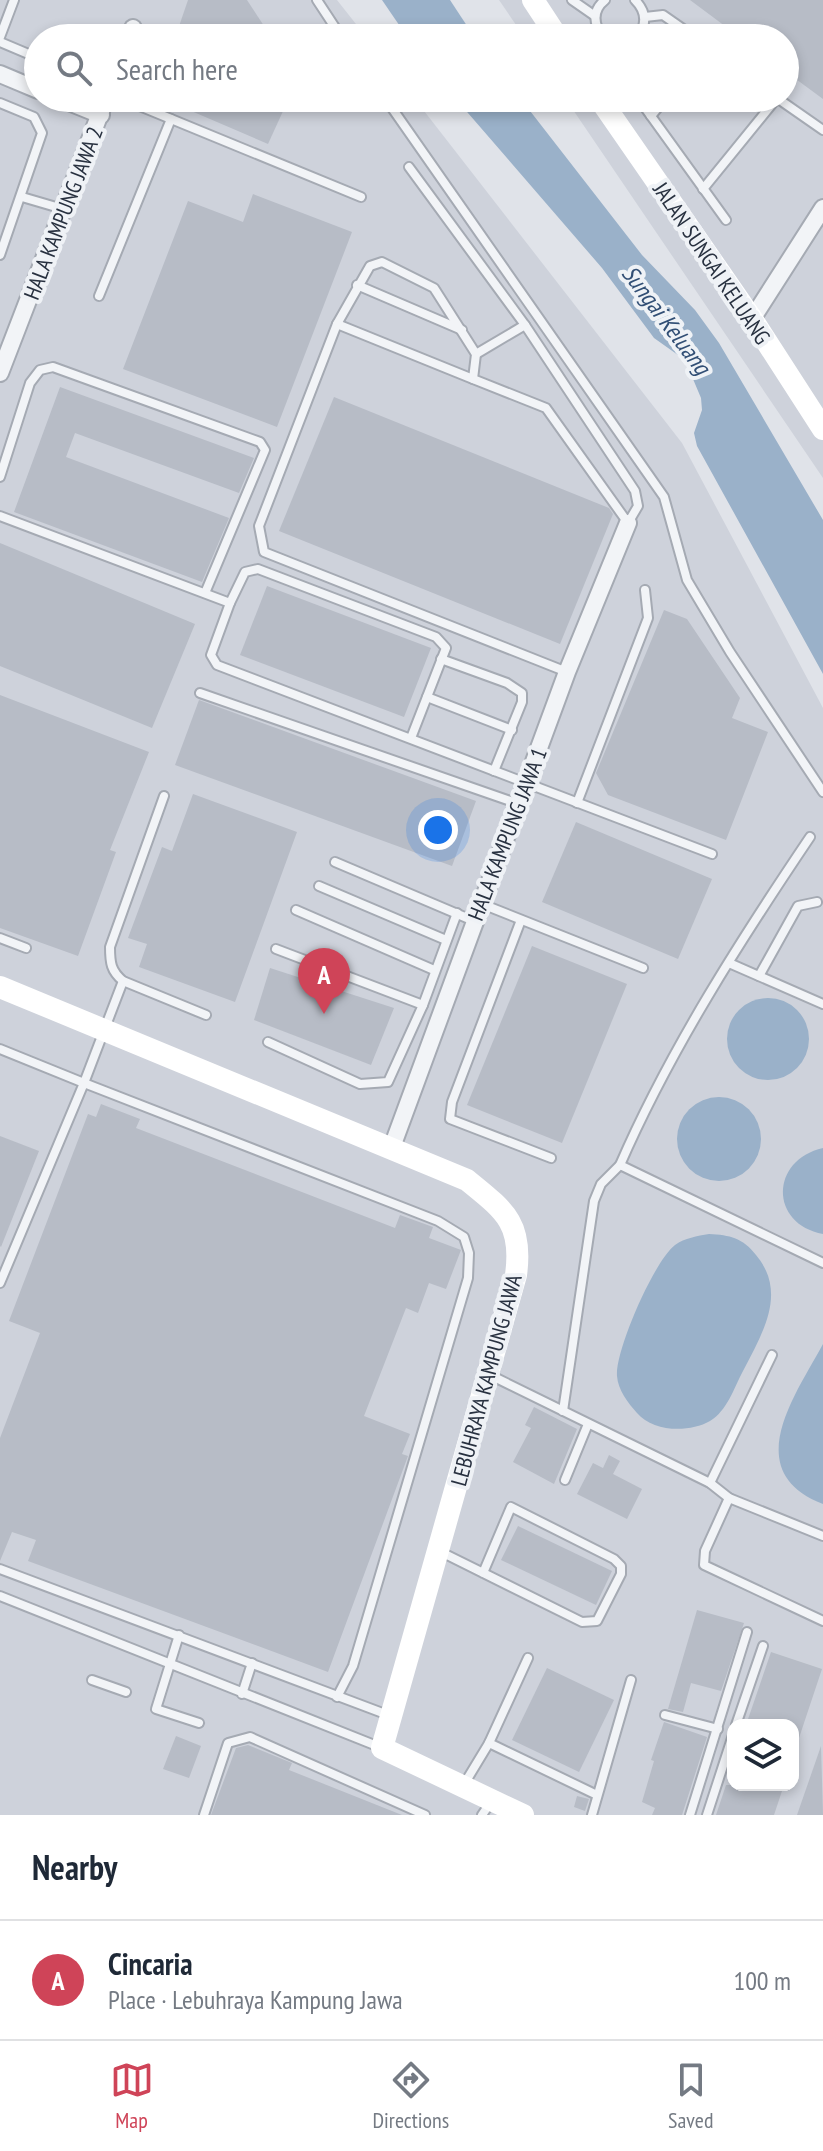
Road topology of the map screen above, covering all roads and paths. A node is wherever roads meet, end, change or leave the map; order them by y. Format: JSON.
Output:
{"nodes":[{"id":1,"x":14,"y":0,"type":"edge"},
{"id":2,"x":317,"y":0,"type":"edge"},
{"id":3,"x":533,"y":0,"type":"edge"},
{"id":4,"x":572,"y":0,"type":"edge"},
{"id":5,"x":605,"y":0,"type":"edge"},
{"id":6,"x":635,"y":0,"type":"edge"},
{"id":7,"x":595,"y":16,"type":"junction"},
{"id":8,"x":645,"y":17,"type":"junction"},
{"id":9,"x":333,"y":24,"type":"edge"},
{"id":10,"x":549,"y":24,"type":"edge"},
{"id":11,"x":596,"y":24,"type":"edge"},
{"id":12,"x":644,"y":24,"type":"edge"},
{"id":13,"x":677,"y":24,"type":"edge"},
{"id":14,"x":0,"y":40,"type":"edge"},
{"id":15,"x":24,"y":51,"type":"edge"},
{"id":16,"x":0,"y":74,"type":"edge"},
{"id":17,"x":24,"y":84,"type":"edge"},
{"id":18,"x":0,"y":103,"type":"edge"},
{"id":19,"x":94,"y":112,"type":"edge"},
{"id":20,"x":102,"y":112,"type":"edge"},
{"id":21,"x":154,"y":112,"type":"edge"},
{"id":22,"x":395,"y":112,"type":"edge"},
{"id":23,"x":609,"y":112,"type":"edge"},
{"id":24,"x":648,"y":112,"type":"edge"},
{"id":25,"x":654,"y":112,"type":"edge"},
{"id":26,"x":766,"y":112,"type":"edge"},
{"id":27,"x":797,"y":112,"type":"edge"},
{"id":28,"x":101,"y":115,"type":"junction"},
{"id":29,"x":651,"y":116,"type":"junction"},
{"id":30,"x":171,"y":119,"type":"junction"},
{"id":31,"x":823,"y":130,"type":"edge"},
{"id":32,"x":409,"y":167,"type":"dead end"},
{"id":33,"x":703,"y":189,"type":"junction"},
{"id":34,"x":22,"y":197,"type":"junction"},
{"id":35,"x":361,"y":197,"type":"dead end"},
{"id":36,"x":823,"y":208,"type":"edge"},
{"id":37,"x":64,"y":210,"type":"junction"},
{"id":38,"x":726,"y":220,"type":"dead end"},
{"id":39,"x":0,"y":255,"type":"edge"},
{"id":40,"x":357,"y":285,"type":"junction"},
{"id":41,"x":99,"y":296,"type":"dead end"},
{"id":42,"x":752,"y":319,"type":"junction"},
{"id":43,"x":337,"y":324,"type":"junction"},
{"id":44,"x":525,"y":325,"type":"junction"},
{"id":45,"x":463,"y":330,"type":"junction"},
{"id":46,"x":476,"y":354,"type":"junction"},
{"id":47,"x":0,"y":373,"type":"edge"},
{"id":48,"x":473,"y":379,"type":"junction"},
{"id":49,"x":823,"y":429,"type":"edge"},
{"id":50,"x":0,"y":477,"type":"edge"},
{"id":51,"x":0,"y":516,"type":"edge"},
{"id":52,"x":628,"y":523,"type":"junction"},
{"id":53,"x":645,"y":590,"type":"dead end"},
{"id":54,"x":205,"y":593,"type":"junction"},
{"id":55,"x":230,"y":603,"type":"junction"},
{"id":56,"x":441,"y":659,"type":"junction"},
{"id":57,"x":567,"y":672,"type":"junction"},
{"id":58,"x":200,"y":693,"type":"dead end"},
{"id":59,"x":427,"y":697,"type":"junction"},
{"id":60,"x":512,"y":730,"type":"junction"},
{"id":61,"x":411,"y":738,"type":"junction"},
{"id":62,"x":494,"y":771,"type":"junction"},
{"id":63,"x":527,"y":784,"type":"junction"},
{"id":64,"x":823,"y":792,"type":"edge"},
{"id":65,"x":164,"y":796,"type":"dead end"},
{"id":66,"x":577,"y":803,"type":"junction"},
{"id":67,"x":519,"y":805,"type":"junction"},
{"id":68,"x":810,"y":837,"type":"dead end"},
{"id":69,"x":712,"y":854,"type":"dead end"},
{"id":70,"x":335,"y":862,"type":"dead end"},
{"id":71,"x":319,"y":886,"type":"dead end"},
{"id":72,"x":817,"y":902,"type":"dead end"},
{"id":73,"x":481,"y":904,"type":"junction"},
{"id":74,"x":296,"y":910,"type":"dead end"},
{"id":75,"x":457,"y":913,"type":"junction"},
{"id":76,"x":521,"y":920,"type":"junction"},
{"id":77,"x":474,"y":921,"type":"junction"},
{"id":78,"x":0,"y":938,"type":"edge"},
{"id":79,"x":446,"y":940,"type":"junction"},
{"id":80,"x":26,"y":948,"type":"dead end"},
{"id":81,"x":276,"y":949,"type":"dead end"},
{"id":82,"x":729,"y":963,"type":"junction"},
{"id":83,"x":643,"y":968,"type":"dead end"},
{"id":84,"x":434,"y":970,"type":"junction"},
{"id":85,"x":759,"y":976,"type":"junction"},
{"id":86,"x":123,"y":981,"type":"junction"},
{"id":87,"x":0,"y":987,"type":"edge"},
{"id":88,"x":823,"y":1004,"type":"edge"},
{"id":89,"x":423,"y":1005,"type":"junction"},
{"id":90,"x":206,"y":1015,"type":"dead end"},
{"id":91,"x":106,"y":1030,"type":"junction"},
{"id":92,"x":268,"y":1042,"type":"dead end"},
{"id":93,"x":0,"y":1049,"type":"edge"},
{"id":94,"x":84,"y":1083,"type":"junction"},
{"id":95,"x":392,"y":1147,"type":"junction"},
{"id":96,"x":551,"y":1158,"type":"dead end"},
{"id":97,"x":620,"y":1165,"type":"junction"},
{"id":98,"x":823,"y":1263,"type":"edge"},
{"id":99,"x":0,"y":1283,"type":"edge"},
{"id":100,"x":772,"y":1355,"type":"dead end"},
{"id":101,"x":488,"y":1375,"type":"junction"},
{"id":102,"x":563,"y":1411,"type":"junction"},
{"id":103,"x":588,"y":1424,"type":"junction"},
{"id":104,"x":565,"y":1480,"type":"dead end"},
{"id":105,"x":710,"y":1483,"type":"junction"},
{"id":106,"x":729,"y":1498,"type":"junction"},
{"id":107,"x":823,"y":1536,"type":"edge"},
{"id":108,"x":440,"y":1552,"type":"junction"},
{"id":109,"x":0,"y":1569,"type":"edge"},
{"id":110,"x":483,"y":1573,"type":"junction"},
{"id":111,"x":0,"y":1596,"type":"edge"},
{"id":112,"x":823,"y":1621,"type":"edge"},
{"id":113,"x":747,"y":1632,"type":"dead end"},
{"id":114,"x":179,"y":1635,"type":"junction"},
{"id":115,"x":763,"y":1646,"type":"dead end"},
{"id":116,"x":528,"y":1658,"type":"dead end"},
{"id":117,"x":252,"y":1663,"type":"junction"},
{"id":118,"x":169,"y":1666,"type":"junction"},
{"id":119,"x":92,"y":1680,"type":"dead end"},
{"id":120,"x":631,"y":1680,"type":"dead end"},
{"id":121,"x":126,"y":1692,"type":"dead end"},
{"id":122,"x":242,"y":1694,"type":"junction"},
{"id":123,"x":337,"y":1697,"type":"junction"},
{"id":124,"x":665,"y":1715,"type":"dead end"},
{"id":125,"x":392,"y":1716,"type":"junction"},
{"id":126,"x":738,"y":1719,"type":"edge"},
{"id":127,"x":199,"y":1723,"type":"dead end"},
{"id":128,"x":718,"y":1729,"type":"junction"},
{"id":129,"x":489,"y":1743,"type":"junction"},
{"id":130,"x":382,"y":1748,"type":"junction"},
{"id":131,"x":727,"y":1753,"type":"edge"},
{"id":132,"x":463,"y":1786,"type":"junction"},
{"id":133,"x":597,"y":1795,"type":"junction"},
{"id":134,"x":487,"y":1808,"type":"edge"},
{"id":135,"x":204,"y":1815,"type":"edge"},
{"id":136,"x":425,"y":1815,"type":"edge"},
{"id":137,"x":523,"y":1815,"type":"edge"},
{"id":138,"x":592,"y":1815,"type":"edge"},
{"id":139,"x":690,"y":1815,"type":"edge"},
{"id":140,"x":707,"y":1815,"type":"edge"}],
"edges":[{"from":1,"to":14,"type":"lane"},
{"from":2,"to":9,"type":"lane"},
{"from":3,"to":10,"type":"street"},
{"from":4,"to":7,"type":"lane"},
{"from":5,"to":7,"type":"lane"},
{"from":6,"to":8,"type":"lane"},
{"from":7,"to":11,"type":"lane"},
{"from":8,"to":12,"type":"lane"},
{"from":8,"to":13,"type":"lane"},
{"from":14,"to":15,"type":"lane"},
{"from":16,"to":17,"type":"street"},
{"from":18,"to":34,"type":"lane"},
{"from":19,"to":28,"type":"street"},
{"from":20,"to":28,"type":"street","name":"HALA KAMPUNG JAWA 2"},
{"from":21,"to":30,"type":"lane"},
{"from":22,"to":64,"type":"lane"},
{"from":23,"to":42,"type":"street","name":"JALAN SUNGAI KELUANG"},
{"from":24,"to":29,"type":"lane"},
{"from":25,"to":29,"type":"lane"},
{"from":26,"to":33,"type":"lane"},
{"from":27,"to":31,"type":"lane"},
{"from":28,"to":37,"type":"street","name":"HALA KAMPUNG JAWA 2"},
{"from":29,"to":33,"type":"lane"},
{"from":30,"to":35,"type":"lane"},
{"from":30,"to":41,"type":"lane"},
{"from":32,"to":44,"type":"lane"},
{"from":33,"to":38,"type":"lane"},
{"from":34,"to":37,"type":"lane"},
{"from":34,"to":39,"type":"lane"},
{"from":36,"to":42,"type":"street"},
{"from":37,"to":47,"type":"street","name":"HALA KAMPUNG JAWA 2"},
{"from":40,"to":43,"type":"lane"},
{"from":40,"to":45,"type":"lane"},
{"from":40,"to":45,"type":"lane"},
{"from":42,"to":49,"type":"street","name":"JALAN SUNGAI KELUANG"},
{"from":43,"to":48,"type":"lane"},
{"from":43,"to":57,"type":"lane"},
{"from":44,"to":46,"type":"lane"},
{"from":44,"to":52,"type":"lane"},
{"from":45,"to":46,"type":"lane"},
{"from":46,"to":48,"type":"lane"},
{"from":48,"to":52,"type":"lane"},
{"from":50,"to":54,"type":"lane"},
{"from":51,"to":54,"type":"lane"},
{"from":52,"to":57,"type":"street","name":"HALA KAMPUNG JAWA 1"},
{"from":53,"to":66,"type":"lane"},
{"from":54,"to":55,"type":"lane"},
{"from":55,"to":56,"type":"lane"},
{"from":55,"to":61,"type":"lane"},
{"from":56,"to":59,"type":"lane"},
{"from":56,"to":60,"type":"lane"},
{"from":57,"to":63,"type":"street","name":"HALA KAMPUNG JAWA 1"},
{"from":58,"to":67,"type":"lane"},
{"from":59,"to":60,"type":"lane"},
{"from":59,"to":61,"type":"lane"},
{"from":60,"to":62,"type":"lane"},
{"from":61,"to":62,"type":"lane"},
{"from":62,"to":63,"type":"lane"},
{"from":63,"to":66,"type":"lane"},
{"from":63,"to":67,"type":"street","name":"HALA KAMPUNG JAWA 1"},
{"from":65,"to":86,"type":"lane"},
{"from":66,"to":69,"type":"lane"},
{"from":67,"to":73,"type":"street","name":"HALA KAMPUNG JAWA 1"},
{"from":68,"to":82,"type":"lane"},
{"from":70,"to":75,"type":"lane"},
{"from":71,"to":79,"type":"lane"},
{"from":72,"to":85,"type":"lane"},
{"from":73,"to":76,"type":"lane"},
{"from":73,"to":77,"type":"street","name":"HALA KAMPUNG JAWA 1"},
{"from":74,"to":84,"type":"lane"},
{"from":75,"to":77,"type":"lane"},
{"from":75,"to":79,"type":"lane"},
{"from":76,"to":83,"type":"lane"},
{"from":76,"to":96,"type":"lane"},
{"from":77,"to":95,"type":"street","name":"HALA KAMPUNG JAWA 1"},
{"from":78,"to":80,"type":"lane"},
{"from":79,"to":84,"type":"lane"},
{"from":81,"to":89,"type":"lane"},
{"from":82,"to":85,"type":"lane"},
{"from":82,"to":97,"type":"lane"},
{"from":84,"to":89,"type":"lane"},
{"from":85,"to":88,"type":"lane"},
{"from":86,"to":90,"type":"lane"},
{"from":86,"to":91,"type":"lane"},
{"from":87,"to":91,"type":"street","name":"LEBUHRAYA KAMPUNG JAWA"},
{"from":89,"to":92,"type":"lane"},
{"from":91,"to":94,"type":"lane"},
{"from":91,"to":95,"type":"street","name":"LEBUHRAYA KAMPUNG JAWA"},
{"from":93,"to":94,"type":"lane"},
{"from":94,"to":99,"type":"lane"},
{"from":94,"to":123,"type":"lane"},
{"from":95,"to":101,"type":"street","name":"LEBUHRAYA KAMPUNG JAWA"},
{"from":97,"to":98,"type":"lane"},
{"from":97,"to":102,"type":"lane"},
{"from":100,"to":105,"type":"lane"},
{"from":101,"to":102,"type":"lane"},
{"from":101,"to":108,"type":"street","name":"LEBUHRAYA KAMPUNG JAWA"},
{"from":102,"to":103,"type":"lane"},
{"from":103,"to":104,"type":"lane"},
{"from":103,"to":105,"type":"lane"},
{"from":105,"to":106,"type":"lane"},
{"from":106,"to":107,"type":"lane"},
{"from":106,"to":112,"type":"lane"},
{"from":108,"to":110,"type":"lane"},
{"from":108,"to":125,"type":"street","name":"LEBUHRAYA KAMPUNG JAWA"},
{"from":109,"to":114,"type":"lane"},
{"from":110,"to":110,"type":"lane"},
{"from":111,"to":118,"type":"lane"},
{"from":113,"to":128,"type":"lane"},
{"from":114,"to":117,"type":"lane"},
{"from":114,"to":118,"type":"lane"},
{"from":115,"to":126,"type":"lane"},
{"from":116,"to":129,"type":"lane"},
{"from":117,"to":122,"type":"lane"},
{"from":117,"to":123,"type":"lane"},
{"from":118,"to":122,"type":"lane"},
{"from":118,"to":127,"type":"lane"},
{"from":119,"to":121,"type":"lane"},
{"from":120,"to":133,"type":"lane"},
{"from":122,"to":130,"type":"lane"},
{"from":123,"to":125,"type":"lane"},
{"from":124,"to":128,"type":"lane"},
{"from":125,"to":130,"type":"street","name":"LEBUHRAYA KAMPUNG JAWA"},
{"from":128,"to":139,"type":"lane"},
{"from":129,"to":132,"type":"lane"},
{"from":129,"to":133,"type":"lane"},
{"from":130,"to":132,"type":"street"},
{"from":131,"to":140,"type":"lane"},
{"from":132,"to":134,"type":"street"},
{"from":133,"to":138,"type":"lane"},
{"from":134,"to":137,"type":"street"},
{"from":135,"to":136,"type":"lane"}]}
